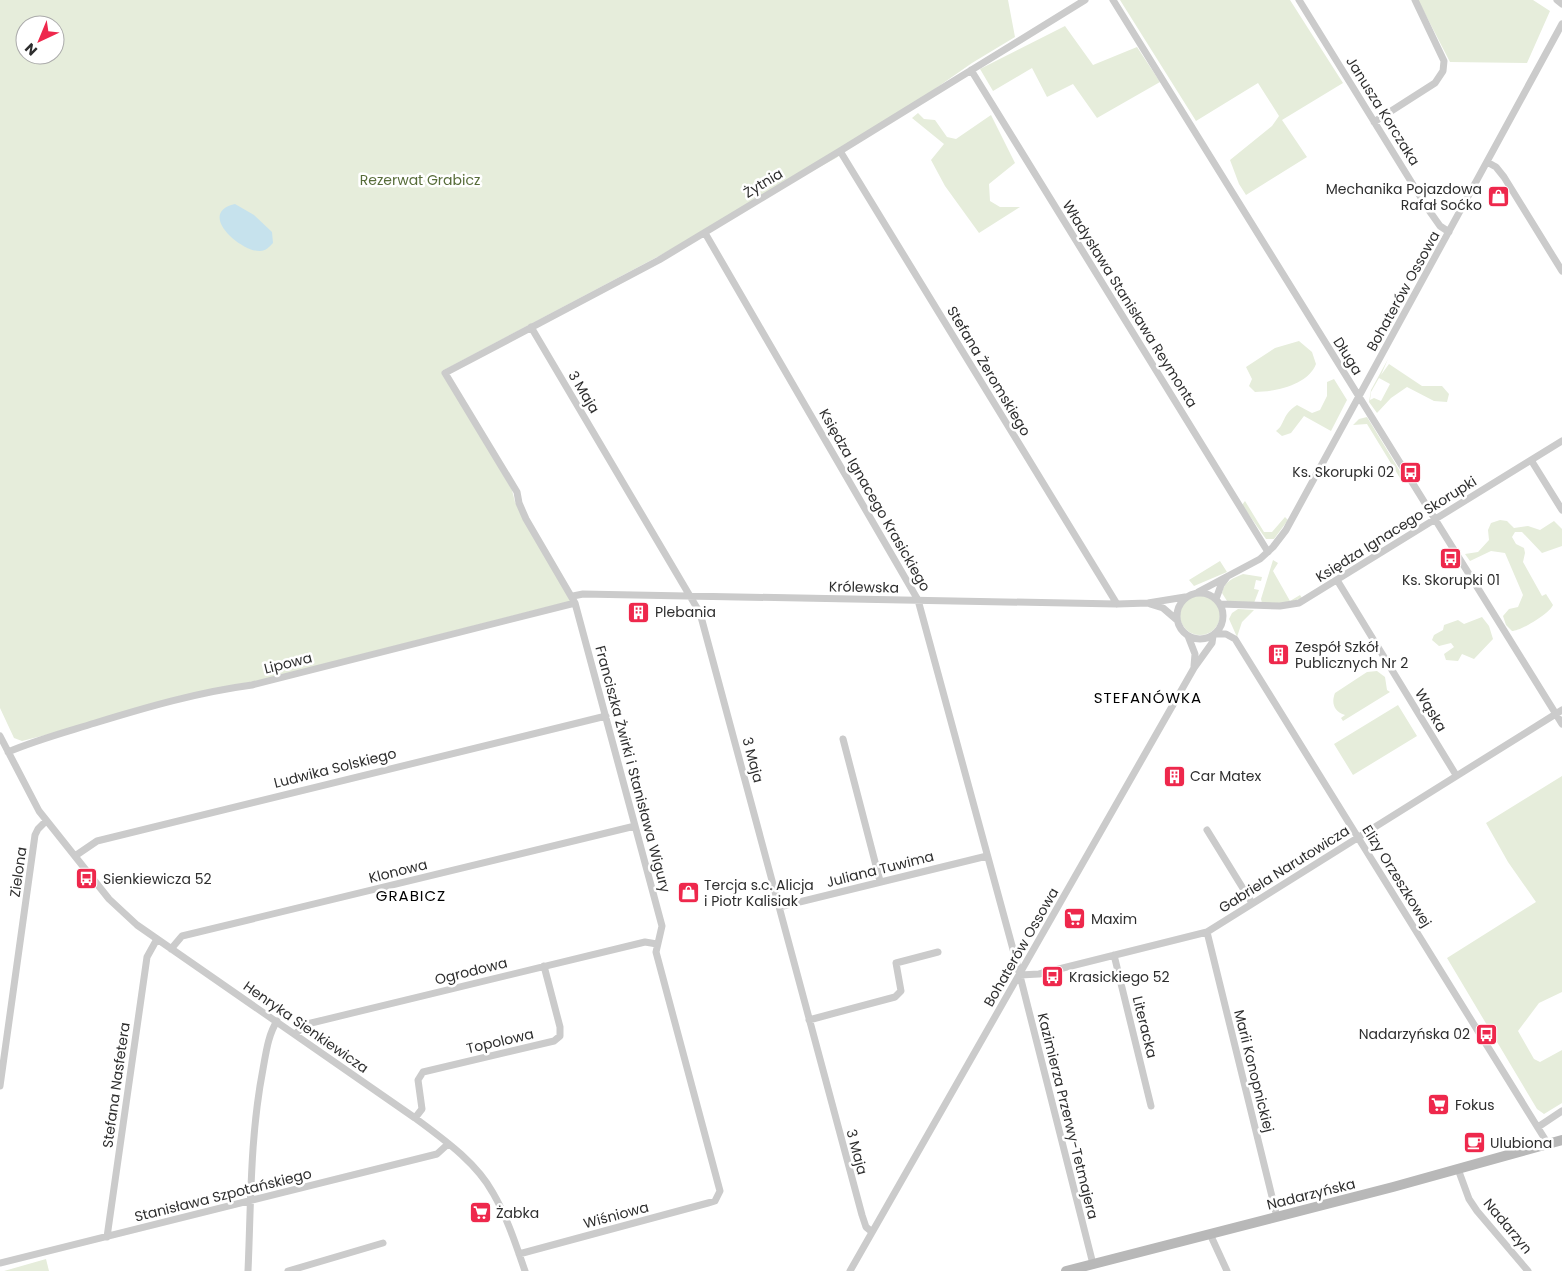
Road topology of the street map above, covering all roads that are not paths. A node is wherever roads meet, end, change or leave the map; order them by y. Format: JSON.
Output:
{"nodes":[{"id":1,"x":1084,"y":0,"type":"edge"},
{"id":2,"x":1113,"y":0,"type":"edge"},
{"id":3,"x":1299,"y":0,"type":"edge"},
{"id":4,"x":1415,"y":0,"type":"edge"},
{"id":5,"x":1557,"y":0,"type":"edge"},
{"id":6,"x":1562,"y":4,"type":"edge"},
{"id":7,"x":1562,"y":24,"type":"edge"},
{"id":8,"x":970,"y":70,"type":"junction"},
{"id":9,"x":1374,"y":122,"type":"junction"},
{"id":10,"x":840,"y":152,"type":"junction"},
{"id":11,"x":1487,"y":162,"type":"junction"},
{"id":12,"x":1449,"y":232,"type":"junction"},
{"id":13,"x":705,"y":233,"type":"junction"},
{"id":14,"x":1562,"y":271,"type":"edge"},
{"id":15,"x":531,"y":327,"type":"junction"},
{"id":16,"x":445,"y":373,"type":"joint"},
{"id":17,"x":1359,"y":398,"type":"junction"},
{"id":18,"x":1562,"y":441,"type":"edge"},
{"id":19,"x":1531,"y":460,"type":"junction"},
{"id":20,"x":1562,"y":510,"type":"edge"},
{"id":21,"x":1434,"y":520,"type":"junction"},
{"id":22,"x":1268,"y":552,"type":"junction"},
{"id":23,"x":1228,"y":576,"type":"junction"},
{"id":24,"x":1337,"y":580,"type":"junction"},
{"id":25,"x":1198,"y":592,"type":"junction"},
{"id":26,"x":573,"y":596,"type":"junction"},
{"id":27,"x":692,"y":596,"type":"junction"},
{"id":28,"x":1185,"y":597,"type":"junction"},
{"id":29,"x":918,"y":600,"type":"junction"},
{"id":30,"x":1218,"y":602,"type":"junction"},
{"id":31,"x":575,"y":603,"type":"junction"},
{"id":32,"x":1148,"y":603,"type":"junction"},
{"id":33,"x":1117,"y":604,"type":"junction"},
{"id":34,"x":1234,"y":606,"type":"junction"},
{"id":35,"x":1223,"y":616,"type":"junction"},
{"id":36,"x":1177,"y":621,"type":"junction"},
{"id":37,"x":1214,"y":635,"type":"junction"},
{"id":38,"x":1188,"y":636,"type":"junction"},
{"id":39,"x":1194,"y":668,"type":"junction"},
{"id":40,"x":1559,"y":712,"type":"edge"},
{"id":41,"x":606,"y":716,"type":"junction"},
{"id":42,"x":1562,"y":724,"type":"edge"},
{"id":43,"x":0,"y":736,"type":"edge"},
{"id":44,"x":843,"y":739,"type":"dead end"},
{"id":45,"x":8,"y":752,"type":"junction"},
{"id":46,"x":1456,"y":775,"type":"junction"},
{"id":47,"x":46,"y":821,"type":"junction"},
{"id":48,"x":635,"y":826,"type":"junction"},
{"id":49,"x":1207,"y":830,"type":"dead end"},
{"id":50,"x":1359,"y":838,"type":"junction"},
{"id":51,"x":76,"y":856,"type":"junction"},
{"id":52,"x":987,"y":856,"type":"junction"},
{"id":53,"x":880,"y":881,"type":"junction"},
{"id":54,"x":1252,"y":903,"type":"junction"},
{"id":55,"x":779,"y":907,"type":"junction"},
{"id":56,"x":1207,"y":932,"type":"junction"},
{"id":57,"x":157,"y":939,"type":"junction"},
{"id":58,"x":657,"y":944,"type":"junction"},
{"id":59,"x":171,"y":949,"type":"junction"},
{"id":60,"x":938,"y":952,"type":"dead end"},
{"id":61,"x":1114,"y":955,"type":"junction"},
{"id":62,"x":544,"y":966,"type":"junction"},
{"id":63,"x":1020,"y":975,"type":"junction"},
{"id":64,"x":809,"y":1020,"type":"junction"},
{"id":65,"x":277,"y":1022,"type":"junction"},
{"id":66,"x":295,"y":1034,"type":"junction"},
{"id":67,"x":0,"y":1086,"type":"edge"},
{"id":68,"x":1151,"y":1106,"type":"dead end"},
{"id":69,"x":1562,"y":1111,"type":"edge"},
{"id":70,"x":416,"y":1118,"type":"junction"},
{"id":71,"x":1538,"y":1127,"type":"junction"},
{"id":72,"x":1562,"y":1140,"type":"edge"},
{"id":73,"x":448,"y":1144,"type":"junction"},
{"id":74,"x":1548,"y":1144,"type":"junction"},
{"id":75,"x":1458,"y":1169,"type":"junction"},
{"id":76,"x":718,"y":1197,"type":"joint"},
{"id":77,"x":250,"y":1201,"type":"junction"},
{"id":78,"x":1277,"y":1217,"type":"junction"},
{"id":79,"x":872,"y":1232,"type":"junction"},
{"id":80,"x":1210,"y":1234,"type":"junction"},
{"id":81,"x":107,"y":1237,"type":"junction"},
{"id":82,"x":383,"y":1243,"type":"dead end"},
{"id":83,"x":519,"y":1254,"type":"junction"},
{"id":84,"x":0,"y":1263,"type":"edge"},
{"id":85,"x":1093,"y":1264,"type":"junction"},
{"id":86,"x":248,"y":1271,"type":"edge"},
{"id":87,"x":288,"y":1271,"type":"edge"},
{"id":88,"x":525,"y":1271,"type":"edge"},
{"id":89,"x":850,"y":1271,"type":"edge"},
{"id":90,"x":1066,"y":1271,"type":"edge"},
{"id":91,"x":1227,"y":1271,"type":"edge"},
{"id":92,"x":1528,"y":1271,"type":"edge"}],
"edges":[{"from":1,"to":8,"type":"street","name":"Żytnia"},
{"from":2,"to":17,"type":"street","name":"Długa"},
{"from":3,"to":9,"type":"street","name":"Janusza Korczaka"},
{"from":4,"to":9,"type":"street"},
{"from":5,"to":6,"type":"street"},
{"from":7,"to":11,"type":"street","name":"Bohaterów Ossowa"},
{"from":8,"to":10,"type":"street","name":"Żytnia"},
{"from":8,"to":22,"type":"street","name":"Władysława Stanisława Reymonta"},
{"from":9,"to":12,"type":"street","name":"Janusza Korczaka"},
{"from":10,"to":13,"type":"street","name":"Żytnia"},
{"from":10,"to":33,"type":"street","name":"Stefana Żeromskiego"},
{"from":11,"to":12,"type":"street","name":"Bohaterów Ossowa"},
{"from":11,"to":14,"type":"street"},
{"from":12,"to":17,"type":"street","name":"Bohaterów Ossowa"},
{"from":13,"to":15,"type":"street","name":"Żytnia"},
{"from":13,"to":29,"type":"street","name":"Księdza Ignacego Krasickiego"},
{"from":15,"to":16,"type":"street","name":"Żytnia"},
{"from":15,"to":27,"type":"street","name":"3 Maja"},
{"from":16,"to":26,"type":"street","name":"Franciszka Żwirki i Stanisława Wigury"},
{"from":17,"to":21,"type":"street","name":"Długa"},
{"from":17,"to":22,"type":"street","name":"Bohaterów Ossowa"},
{"from":18,"to":19,"type":"street","name":"Księdza Ignacego Skorupki"},
{"from":19,"to":20,"type":"street"},
{"from":19,"to":21,"type":"street","name":"Księdza Ignacego Skorupki"},
{"from":21,"to":24,"type":"street","name":"Księdza Ignacego Skorupki"},
{"from":21,"to":40,"type":"street","name":"Długa"},
{"from":22,"to":23,"type":"street","name":"Bohaterów Ossowa"},
{"from":23,"to":25,"type":"street","name":"Bohaterów Ossowa"},
{"from":23,"to":30,"type":"street"},
{"from":24,"to":34,"type":"street","name":"Księdza Ignacego Skorupki"},
{"from":24,"to":46,"type":"street","name":"Wąska"},
{"from":25,"to":28,"type":"street"},
{"from":25,"to":30,"type":"street"},
{"from":26,"to":27,"type":"street","name":"Królewska"},
{"from":26,"to":31,"type":"street","name":"Franciszka Żwirki i Stanisława Wigury"},
{"from":27,"to":29,"type":"street","name":"Królewska"},
{"from":27,"to":55,"type":"street","name":"3 Maja"},
{"from":28,"to":32,"type":"street","name":"Królewska"},
{"from":28,"to":36,"type":"street"},
{"from":29,"to":33,"type":"street","name":"Królewska"},
{"from":29,"to":52,"type":"street","name":"Księdza Ignacego Krasickiego"},
{"from":30,"to":34,"type":"street","name":"Księdza Ignacego Skorupki"},
{"from":30,"to":35,"type":"street"},
{"from":31,"to":41,"type":"street","name":"Franciszka Żwirki i Stanisława Wigury"},
{"from":31,"to":45,"type":"street","name":"Lipowa"},
{"from":32,"to":33,"type":"street","name":"Królewska"},
{"from":32,"to":36,"type":"street"},
{"from":34,"to":35,"type":"street"},
{"from":35,"to":37,"type":"street"},
{"from":36,"to":38,"type":"street"},
{"from":37,"to":38,"type":"street"},
{"from":37,"to":39,"type":"street","name":"Bohaterów Ossowa"},
{"from":37,"to":50,"type":"street","name":"Elizy Orzeszkowej"},
{"from":38,"to":39,"type":"street"},
{"from":39,"to":63,"type":"street","name":"Bohaterów Ossowa"},
{"from":40,"to":42,"type":"street","name":"Długa"},
{"from":40,"to":46,"type":"street","name":"Gabriela Narutowicza"},
{"from":41,"to":48,"type":"street","name":"Franciszka Żwirki i Stanisława Wigury"},
{"from":41,"to":51,"type":"street","name":"Ludwika Solskiego"},
{"from":43,"to":45,"type":"street"},
{"from":44,"to":53,"type":"street"},
{"from":45,"to":47,"type":"street"},
{"from":46,"to":50,"type":"street","name":"Gabriela Narutowicza"},
{"from":47,"to":51,"type":"street","name":"Henryka Sienkiewicza"},
{"from":47,"to":67,"type":"street","name":"Zielona"},
{"from":48,"to":58,"type":"street","name":"Franciszka Żwirki i Stanisława Wigury"},
{"from":48,"to":59,"type":"street","name":"Klonowa"},
{"from":49,"to":54,"type":"street"},
{"from":50,"to":54,"type":"street","name":"Gabriela Narutowicza"},
{"from":50,"to":71,"type":"street","name":"Elizy Orzeszkowej"},
{"from":51,"to":57,"type":"street","name":"Henryka Sienkiewicza"},
{"from":52,"to":53,"type":"street","name":"Juliana Tuwima"},
{"from":52,"to":63,"type":"street","name":"Księdza Ignacego Krasickiego"},
{"from":53,"to":55,"type":"street","name":"Juliana Tuwima"},
{"from":54,"to":56,"type":"street","name":"Gabriela Narutowicza"},
{"from":55,"to":64,"type":"street","name":"3 Maja"},
{"from":56,"to":61,"type":"street","name":"Gabriela Narutowicza"},
{"from":56,"to":78,"type":"street","name":"Marii Konopnickiej"},
{"from":57,"to":59,"type":"street","name":"Henryka Sienkiewicza"},
{"from":57,"to":81,"type":"street","name":"Stefana Nasfetera"},
{"from":58,"to":62,"type":"street","name":"Ogrodowa"},
{"from":58,"to":76,"type":"street","name":"Franciszka Żwirki i Stanisława Wigury"},
{"from":59,"to":65,"type":"street","name":"Henryka Sienkiewicza"},
{"from":60,"to":64,"type":"street"},
{"from":61,"to":63,"type":"street","name":"Gabriela Narutowicza"},
{"from":61,"to":68,"type":"street","name":"Literacka"},
{"from":62,"to":66,"type":"street","name":"Ogrodowa"},
{"from":62,"to":70,"type":"street","name":"Topolowa"},
{"from":63,"to":79,"type":"street","name":"Bohaterów Ossowa"},
{"from":63,"to":85,"type":"street","name":"Kazimierza Przerwy-Tetmajera"},
{"from":64,"to":79,"type":"street","name":"3 Maja"},
{"from":65,"to":66,"type":"street","name":"Henryka Sienkiewicza"},
{"from":65,"to":77,"type":"street"},
{"from":66,"to":70,"type":"street","name":"Henryka Sienkiewicza"},
{"from":69,"to":71,"type":"street"},
{"from":70,"to":73,"type":"street","name":"Henryka Sienkiewicza"},
{"from":71,"to":74,"type":"street","name":"Elizy Orzeszkowej"},
{"from":72,"to":74,"type":"main road","name":"Nadarzyńska"},
{"from":73,"to":77,"type":"street","name":"Stanisława Szpotańskiego"},
{"from":73,"to":83,"type":"street","name":"Henryka Sienkiewicza"},
{"from":74,"to":75,"type":"main road","name":"Nadarzyńska"},
{"from":75,"to":78,"type":"main road","name":"Nadarzyńska"},
{"from":75,"to":92,"type":"street","name":"Nadarzyn"},
{"from":76,"to":83,"type":"street","name":"Wiśniowa"},
{"from":77,"to":81,"type":"street","name":"Stanisława Szpotańskiego"},
{"from":77,"to":86,"type":"street"},
{"from":78,"to":80,"type":"main road","name":"Nadarzyńska"},
{"from":79,"to":89,"type":"street","name":"Bohaterów Ossowa"},
{"from":80,"to":85,"type":"main road","name":"Nadarzyńska"},
{"from":80,"to":91,"type":"street"},
{"from":81,"to":84,"type":"street","name":"Stanisława Szpotańskiego"},
{"from":82,"to":87,"type":"street"},
{"from":83,"to":88,"type":"street","name":"Henryka Sienkiewicza"},
{"from":85,"to":90,"type":"main road","name":"Nadarzyńska"}]}
